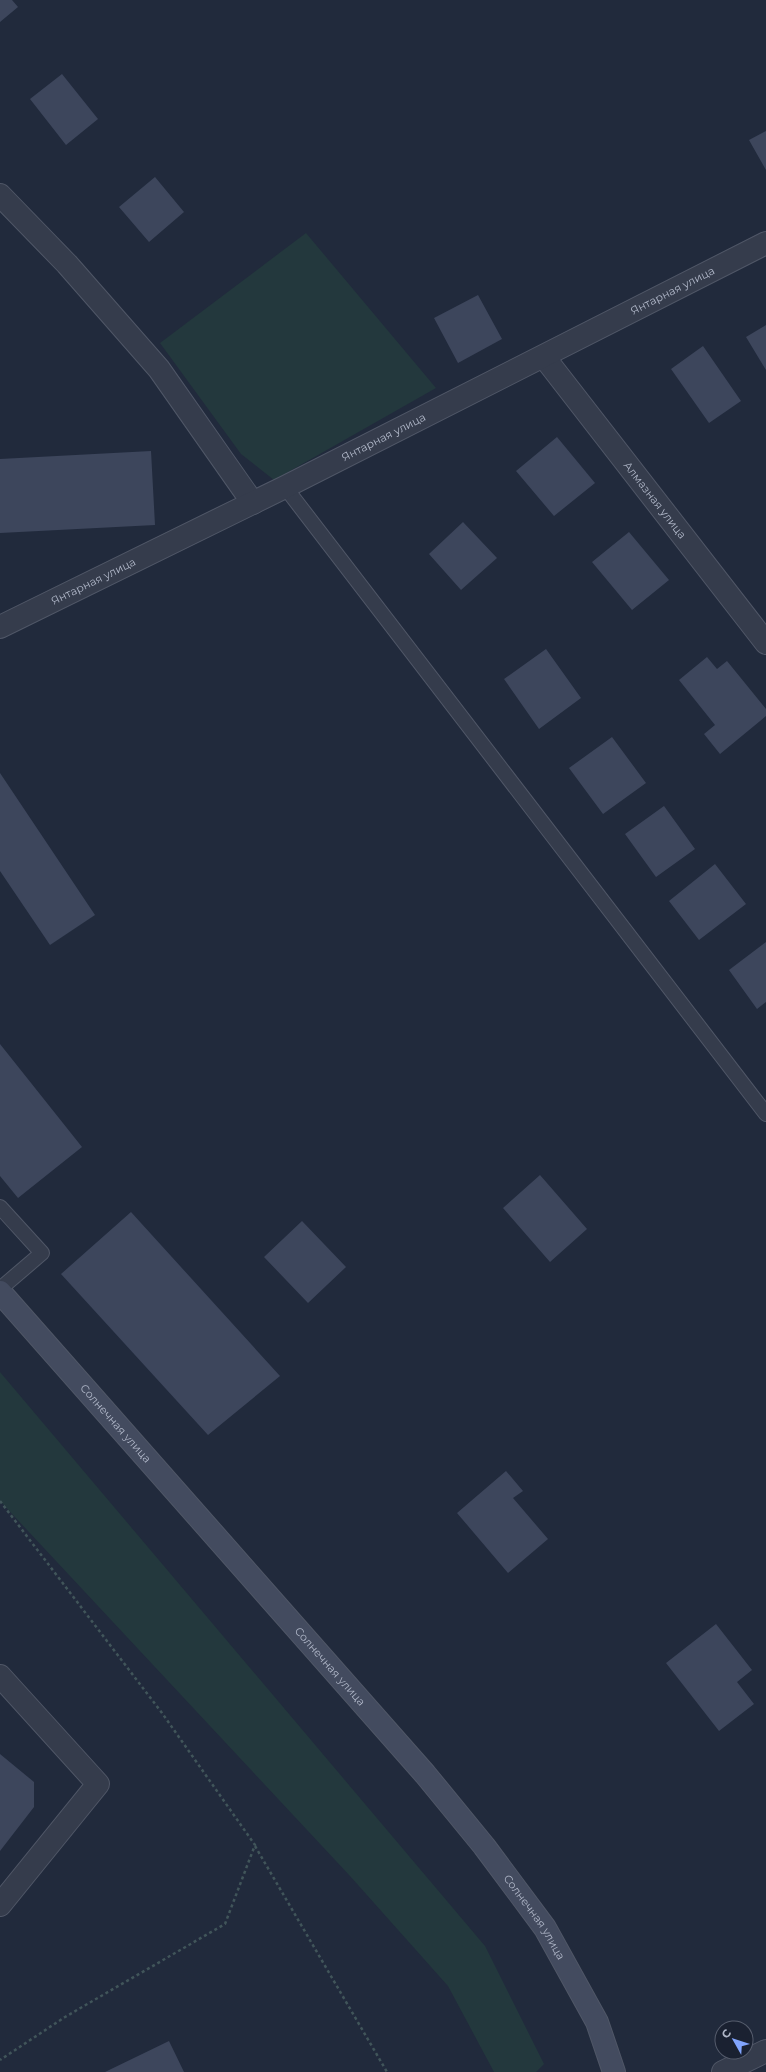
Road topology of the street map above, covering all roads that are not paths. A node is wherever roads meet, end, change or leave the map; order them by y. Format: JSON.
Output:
{"nodes":[{"id":1,"x":0,"y":195,"type":"edge"},
{"id":2,"x":766,"y":243,"type":"edge"},
{"id":3,"x":544,"y":356,"type":"junction"},
{"id":4,"x":285,"y":487,"type":"junction"},
{"id":5,"x":252,"y":503,"type":"junction"},
{"id":6,"x":0,"y":627,"type":"edge"},
{"id":7,"x":766,"y":643,"type":"edge"},
{"id":8,"x":766,"y":1114,"type":"edge"},
{"id":9,"x":0,"y":1207,"type":"edge"},
{"id":10,"x":0,"y":1291,"type":"edge"},
{"id":11,"x":0,"y":1676,"type":"edge"},
{"id":12,"x":0,"y":1904,"type":"edge"},
{"id":13,"x":766,"y":2051,"type":"edge"},
{"id":14,"x":614,"y":2072,"type":"edge"},
{"id":15,"x":723,"y":2072,"type":"edge"}],
"edges":[{"from":1,"to":5,"type":"street"},
{"from":2,"to":3,"type":"street","name":"Янтарная улица"},
{"from":3,"to":4,"type":"street","name":"Янтарная улица"},
{"from":3,"to":7,"type":"street","name":"Алмазная улица"},
{"from":4,"to":5,"type":"street","name":"Янтарная улица"},
{"from":4,"to":8,"type":"lane"},
{"from":5,"to":6,"type":"street","name":"Янтарная улица"},
{"from":9,"to":10,"type":"lane"},
{"from":10,"to":14,"type":"street","name":"Солнечная улица"},
{"from":11,"to":12,"type":"street"},
{"from":13,"to":15,"type":"street"}]}
